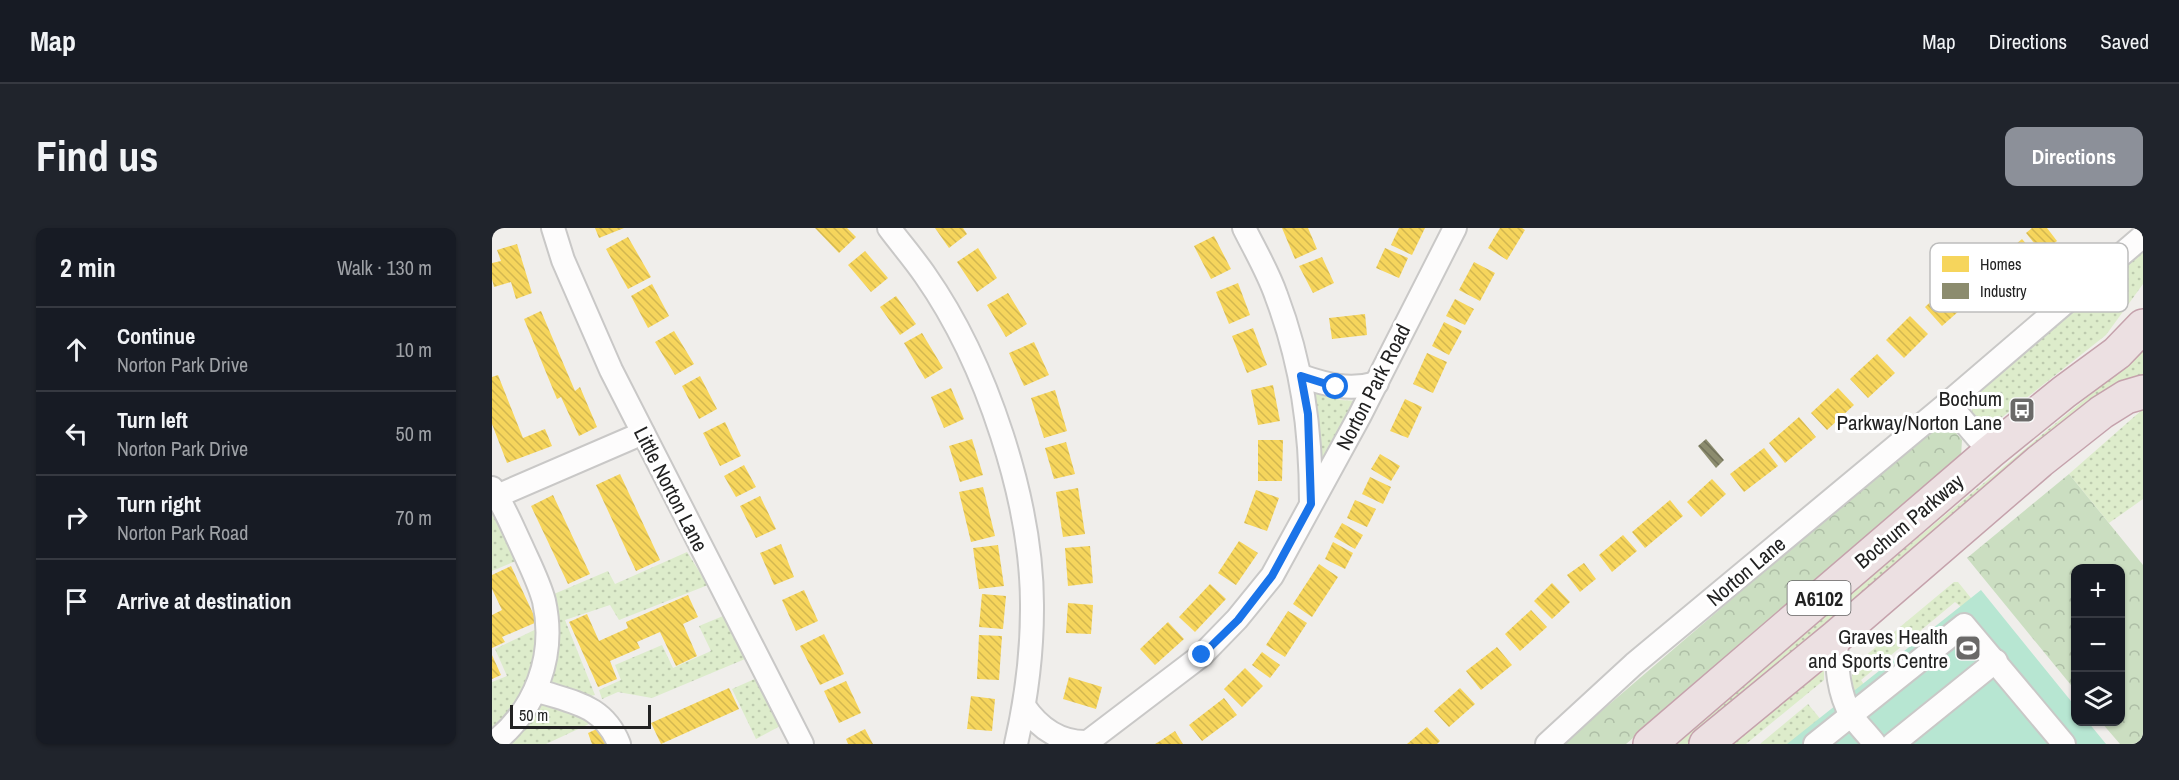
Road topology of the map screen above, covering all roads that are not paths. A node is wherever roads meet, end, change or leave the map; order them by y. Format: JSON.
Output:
{"nodes":[{"id":1,"x":553,"y":228,"type":"edge"},
{"id":2,"x":889,"y":228,"type":"edge"},
{"id":3,"x":1244,"y":228,"type":"edge"},
{"id":4,"x":1455,"y":228,"type":"edge"},
{"id":5,"x":2143,"y":236,"type":"edge"},
{"id":6,"x":2128,"y":249,"type":"edge"},
{"id":7,"x":2054,"y":312,"type":"edge"},
{"id":8,"x":2143,"y":326,"type":"edge"},
{"id":9,"x":1301,"y":376,"type":"junction"},
{"id":10,"x":1377,"y":383,"type":"junction"},
{"id":11,"x":2143,"y":392,"type":"edge"},
{"id":12,"x":1948,"y":403,"type":"junction"},
{"id":13,"x":643,"y":433,"type":"junction"},
{"id":14,"x":1990,"y":452,"type":"junction"},
{"id":15,"x":495,"y":492,"type":"edge"},
{"id":16,"x":1311,"y":504,"type":"junction"},
{"id":17,"x":1836,"y":637,"type":"junction"},
{"id":18,"x":1996,"y":661,"type":"junction"},
{"id":19,"x":536,"y":690,"type":"junction"},
{"id":20,"x":1024,"y":706,"type":"junction"},
{"id":21,"x":1851,"y":715,"type":"junction"},
{"id":22,"x":1087,"y":743,"type":"edge"},
{"id":23,"x":492,"y":744,"type":"edge"},
{"id":24,"x":619,"y":744,"type":"edge"},
{"id":25,"x":801,"y":744,"type":"edge"},
{"id":26,"x":1016,"y":744,"type":"edge"},
{"id":27,"x":1547,"y":744,"type":"edge"},
{"id":28,"x":1650,"y":744,"type":"edge"},
{"id":29,"x":1706,"y":744,"type":"edge"},
{"id":30,"x":1815,"y":744,"type":"edge"},
{"id":31,"x":1875,"y":744,"type":"edge"},
{"id":32,"x":1893,"y":744,"type":"edge"},
{"id":33,"x":2064,"y":744,"type":"edge"}],
"edges":[{"from":1,"to":13,"type":"street","name":"Little Norton Lane"},
{"from":2,"to":20,"type":"street"},
{"from":3,"to":9,"type":"street"},
{"from":4,"to":10,"type":"street","name":"Norton Park Road"},
{"from":5,"to":6,"type":"street","name":"Norton Lane"},
{"from":7,"to":12,"type":"street","name":"Norton Lane"},
{"from":8,"to":14,"type":"highway","name":"Bochum Parkway","number":"A6102"},
{"from":9,"to":10,"type":"street"},
{"from":9,"to":16,"type":"street"},
{"from":10,"to":16,"type":"street","name":"Norton Park Road"},
{"from":11,"to":17,"type":"highway","name":"Bochum Parkway","number":"A6102"},
{"from":12,"to":14,"type":"street"},
{"from":12,"to":27,"type":"street","name":"Norton Lane"},
{"from":13,"to":15,"type":"street"},
{"from":13,"to":25,"type":"street","name":"Little Norton Lane"},
{"from":14,"to":28,"type":"highway","name":"Bochum Parkway","number":"A6102"},
{"from":15,"to":19,"type":"street"},
{"from":16,"to":22,"type":"street","name":"Norton Park Road"},
{"from":17,"to":21,"type":"street"},
{"from":17,"to":29,"type":"highway","name":"Bochum Parkway","number":"A6102"},
{"from":18,"to":21,"type":"street"},
{"from":18,"to":32,"type":"street"},
{"from":18,"to":33,"type":"street"},
{"from":19,"to":23,"type":"street"},
{"from":19,"to":24,"type":"street"},
{"from":20,"to":22,"type":"street"},
{"from":20,"to":26,"type":"street"},
{"from":21,"to":30,"type":"street"},
{"from":21,"to":31,"type":"street"}]}
